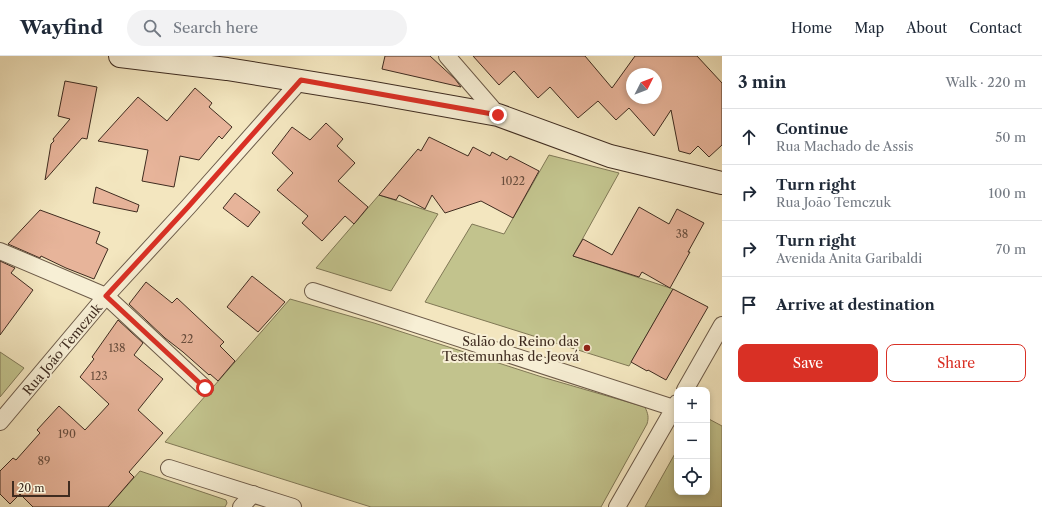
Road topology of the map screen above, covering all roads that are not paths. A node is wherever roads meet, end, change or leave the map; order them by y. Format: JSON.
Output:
{"nodes":[{"id":1,"x":120,"y":56,"type":"edge"},
{"id":2,"x":447,"y":56,"type":"edge"},
{"id":3,"x":301,"y":80,"type":"junction"},
{"id":4,"x":498,"y":115,"type":"junction"},
{"id":5,"x":722,"y":183,"type":"edge"},
{"id":6,"x":0,"y":251,"type":"edge"},
{"id":7,"x":312,"y":291,"type":"dead end"},
{"id":8,"x":106,"y":296,"type":"junction"},
{"id":9,"x":722,"y":325,"type":"edge"},
{"id":10,"x":687,"y":387,"type":"edge"},
{"id":11,"x":205,"y":388,"type":"dead end"},
{"id":12,"x":674,"y":404,"type":"edge"},
{"id":13,"x":674,"y":408,"type":"edge"},
{"id":14,"x":0,"y":422,"type":"edge"},
{"id":15,"x":169,"y":468,"type":"dead end"},
{"id":16,"x":253,"y":494,"type":"junction"},
{"id":17,"x":241,"y":507,"type":"edge"},
{"id":18,"x":293,"y":507,"type":"edge"},
{"id":19,"x":617,"y":507,"type":"edge"}],
"edges":[{"from":1,"to":3,"type":"street"},
{"from":2,"to":4,"type":"street"},
{"from":3,"to":4,"type":"street"},
{"from":3,"to":8,"type":"street","name":"Rua João Temczuk"},
{"from":4,"to":5,"type":"street"},
{"from":6,"to":8,"type":"street"},
{"from":7,"to":12,"type":"street"},
{"from":8,"to":11,"type":"street"},
{"from":8,"to":14,"type":"street","name":"Rua João Temczuk"},
{"from":9,"to":10,"type":"street"},
{"from":13,"to":19,"type":"street"},
{"from":15,"to":16,"type":"street"},
{"from":16,"to":17,"type":"street"},
{"from":16,"to":18,"type":"street"}]}
